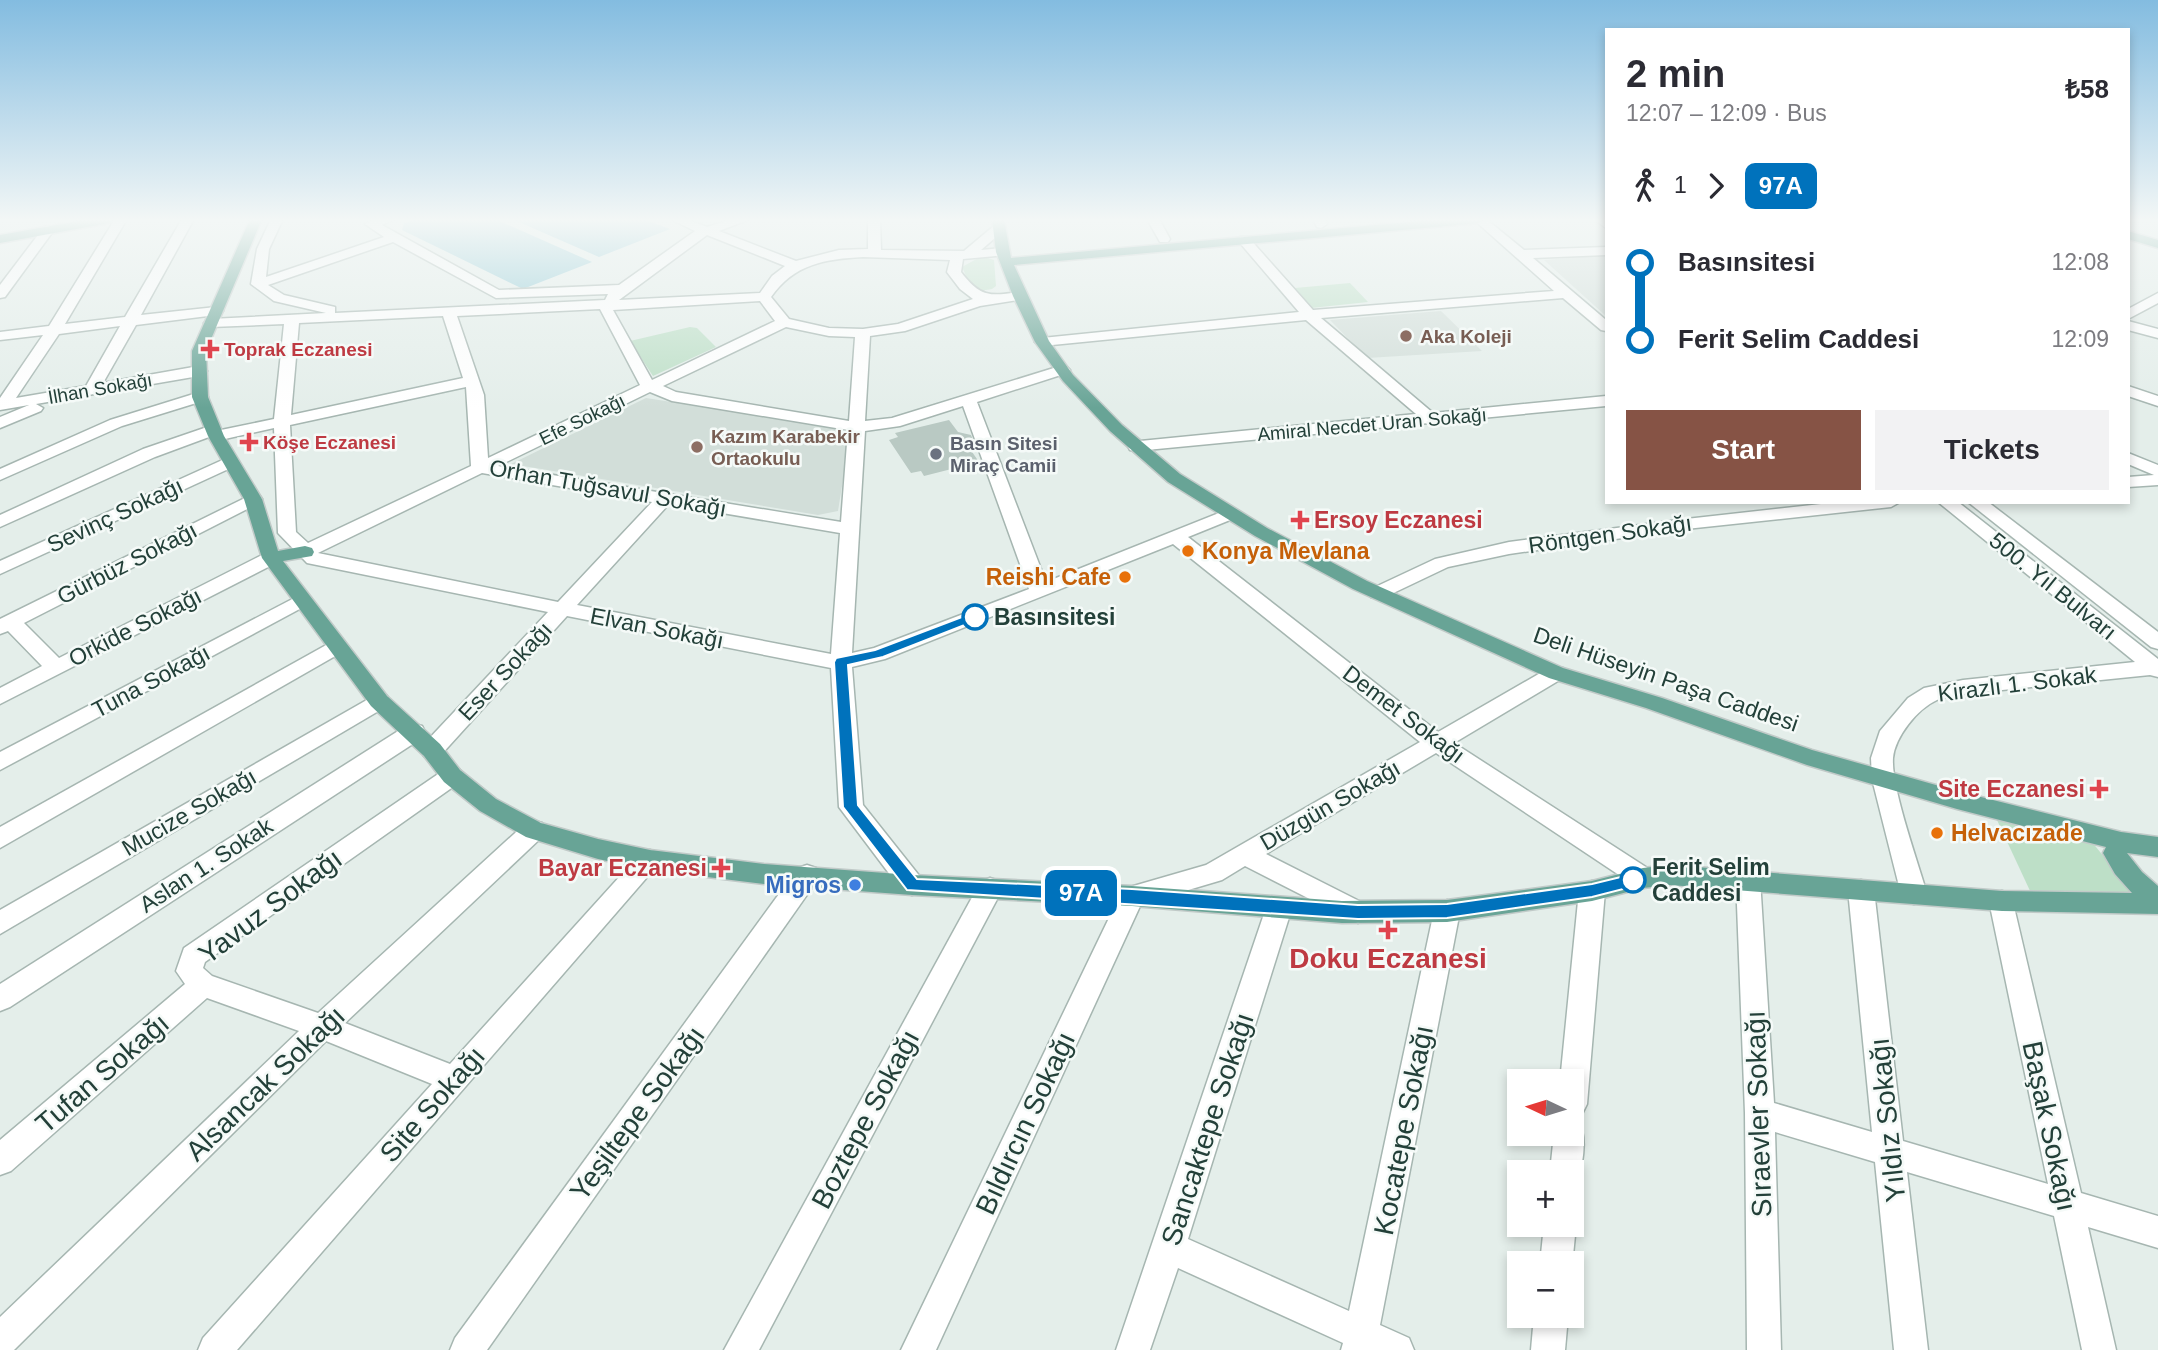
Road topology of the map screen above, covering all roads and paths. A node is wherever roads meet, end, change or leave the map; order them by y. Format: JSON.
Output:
{"nodes":[{"id":1,"x":83,"y":282,"type":"edge"},
{"id":2,"x":153,"y":282,"type":"edge"},
{"id":3,"x":229,"y":282,"type":"edge"},
{"id":4,"x":258,"y":282,"type":"edge"},
{"id":5,"x":267,"y":282,"type":"edge"},
{"id":6,"x":476,"y":282,"type":"edge"},
{"id":7,"x":632,"y":282,"type":"edge"},
{"id":8,"x":774,"y":282,"type":"edge"},
{"id":9,"x":961,"y":282,"type":"edge"},
{"id":10,"x":1017,"y":282,"type":"edge"},
{"id":11,"x":1280,"y":282,"type":"edge"},
{"id":12,"x":1552,"y":282,"type":"edge"},
{"id":13,"x":258,"y":285,"type":"junction"},
{"id":14,"x":622,"y":289,"type":"junction"},
{"id":15,"x":1564,"y":294,"type":"junction"},
{"id":16,"x":1020,"y":296,"type":"junction"},
{"id":17,"x":764,"y":298,"type":"junction"},
{"id":18,"x":2158,"y":298,"type":"edge"},
{"id":19,"x":989,"y":300,"type":"junction"},
{"id":20,"x":608,"y":305,"type":"junction"},
{"id":21,"x":449,"y":312,"type":"junction"},
{"id":22,"x":1309,"y":315,"type":"junction"},
{"id":23,"x":359,"y":316,"type":"junction"},
{"id":24,"x":214,"y":317,"type":"junction"},
{"id":25,"x":2130,"y":317,"type":"edge"},
{"id":26,"x":292,"y":319,"type":"junction"},
{"id":27,"x":2158,"y":319,"type":"edge"},
{"id":28,"x":131,"y":321,"type":"junction"},
{"id":29,"x":784,"y":322,"type":"junction"},
{"id":30,"x":1605,"y":326,"type":"edge"},
{"id":31,"x":54,"y":330,"type":"junction"},
{"id":32,"x":863,"y":333,"type":"junction"},
{"id":33,"x":2158,"y":334,"type":"edge"},
{"id":34,"x":0,"y":336,"type":"edge"},
{"id":35,"x":1042,"y":342,"type":"junction"},
{"id":36,"x":1062,"y":370,"type":"junction"},
{"id":37,"x":199,"y":371,"type":"junction"},
{"id":38,"x":471,"y":382,"type":"junction"},
{"id":39,"x":650,"y":386,"type":"junction"},
{"id":40,"x":92,"y":389,"type":"junction"},
{"id":41,"x":2130,"y":392,"type":"edge"},
{"id":42,"x":69,"y":393,"type":"junction"},
{"id":43,"x":200,"y":397,"type":"junction"},
{"id":44,"x":968,"y":399,"type":"junction"},
{"id":45,"x":1605,"y":401,"type":"edge"},
{"id":46,"x":2158,"y":401,"type":"edge"},
{"id":47,"x":2,"y":405,"type":"edge"},
{"id":48,"x":1431,"y":419,"type":"junction"},
{"id":49,"x":282,"y":421,"type":"junction"},
{"id":50,"x":0,"y":423,"type":"edge"},
{"id":51,"x":857,"y":426,"type":"junction"},
{"id":52,"x":214,"y":433,"type":"junction"},
{"id":53,"x":1136,"y":446,"type":"junction"},
{"id":54,"x":2130,"y":459,"type":"edge"},
{"id":55,"x":229,"y":462,"type":"junction"},
{"id":56,"x":480,"y":468,"type":"junction"},
{"id":57,"x":2158,"y":471,"type":"edge"},
{"id":58,"x":0,"y":475,"type":"edge"},
{"id":59,"x":2158,"y":480,"type":"edge"},
{"id":60,"x":2130,"y":482,"type":"edge"},
{"id":61,"x":253,"y":499,"type":"junction"},
{"id":62,"x":664,"y":499,"type":"junction"},
{"id":63,"x":1872,"y":504,"type":"edge"},
{"id":64,"x":1950,"y":504,"type":"edge"},
{"id":65,"x":1979,"y":504,"type":"edge"},
{"id":66,"x":1229,"y":514,"type":"junction"},
{"id":67,"x":0,"y":522,"type":"edge"},
{"id":68,"x":850,"y":529,"type":"junction"},
{"id":69,"x":1175,"y":536,"type":"junction"},
{"id":70,"x":305,"y":552,"type":"junction"},
{"id":71,"x":271,"y":558,"type":"junction"},
{"id":72,"x":0,"y":568,"type":"edge"},
{"id":73,"x":1040,"y":592,"type":"junction"},
{"id":74,"x":1378,"y":593,"type":"junction"},
{"id":75,"x":302,"y":600,"type":"junction"},
{"id":76,"x":562,"y":609,"type":"junction"},
{"id":77,"x":5,"y":624,"type":"edge"},
{"id":78,"x":2158,"y":642,"type":"edge"},
{"id":79,"x":337,"y":646,"type":"junction"},
{"id":80,"x":841,"y":662,"type":"junction"},
{"id":81,"x":57,"y":668,"type":"junction"},
{"id":82,"x":2157,"y":669,"type":"edge"},
{"id":83,"x":1556,"y":673,"type":"junction"},
{"id":84,"x":0,"y":697,"type":"edge"},
{"id":85,"x":379,"y":701,"type":"junction"},
{"id":86,"x":414,"y":732,"type":"junction"},
{"id":87,"x":1437,"y":743,"type":"junction"},
{"id":88,"x":432,"y":750,"type":"junction"},
{"id":89,"x":0,"y":762,"type":"edge"},
{"id":90,"x":452,"y":776,"type":"junction"},
{"id":91,"x":1883,"y":779,"type":"junction"},
{"id":92,"x":534,"y":830,"type":"junction"},
{"id":93,"x":0,"y":839,"type":"edge"},
{"id":94,"x":2121,"y":841,"type":"junction"},
{"id":95,"x":2158,"y":847,"type":"edge"},
{"id":96,"x":1245,"y":855,"type":"junction"},
{"id":97,"x":650,"y":860,"type":"junction"},
{"id":98,"x":1213,"y":873,"type":"junction"},
{"id":99,"x":807,"y":875,"type":"junction"},
{"id":100,"x":1643,"y":878,"type":"junction"},
{"id":101,"x":1748,"y":879,"type":"junction"},
{"id":102,"x":912,"y":886,"type":"junction"},
{"id":103,"x":990,"y":888,"type":"junction"},
{"id":104,"x":1861,"y":890,"type":"junction"},
{"id":105,"x":1592,"y":891,"type":"junction"},
{"id":106,"x":1914,"y":894,"type":"junction"},
{"id":107,"x":1132,"y":896,"type":"junction"},
{"id":108,"x":2002,"y":901,"type":"junction"},
{"id":109,"x":2158,"y":901,"type":"edge"},
{"id":110,"x":1208,"y":903,"type":"junction"},
{"id":111,"x":1279,"y":908,"type":"junction"},
{"id":112,"x":1447,"y":911,"type":"junction"},
{"id":113,"x":1358,"y":912,"type":"junction"},
{"id":114,"x":0,"y":923,"type":"edge"},
{"id":115,"x":203,"y":985,"type":"junction"},
{"id":116,"x":0,"y":999,"type":"edge"},
{"id":117,"x":322,"y":1027,"type":"junction"},
{"id":118,"x":1575,"y":1069,"type":"edge"},
{"id":119,"x":453,"y":1079,"type":"junction"},
{"id":120,"x":1760,"y":1113,"type":"junction"},
{"id":121,"x":1891,"y":1152,"type":"junction"},
{"id":122,"x":0,"y":1160,"type":"edge"},
{"id":123,"x":2067,"y":1205,"type":"junction"},
{"id":124,"x":2158,"y":1232,"type":"edge"},
{"id":125,"x":1169,"y":1247,"type":"junction"},
{"id":126,"x":1550,"y":1328,"type":"edge"},
{"id":127,"x":1,"y":1338,"type":"edge"},
{"id":128,"x":1359,"y":1343,"type":"edge"},
{"id":129,"x":215,"y":1350,"type":"edge"},
{"id":130,"x":467,"y":1350,"type":"edge"},
{"id":131,"x":741,"y":1350,"type":"edge"},
{"id":132,"x":918,"y":1350,"type":"edge"},
{"id":133,"x":1133,"y":1350,"type":"edge"},
{"id":134,"x":1397,"y":1350,"type":"edge"},
{"id":135,"x":1548,"y":1350,"type":"edge"},
{"id":136,"x":1764,"y":1350,"type":"edge"},
{"id":137,"x":1911,"y":1350,"type":"edge"},
{"id":138,"x":2099,"y":1350,"type":"edge"}],
"edges":[{"from":1,"to":31,"type":"street"},
{"from":2,"to":28,"type":"street"},
{"from":3,"to":24,"type":"main road"},
{"from":4,"to":13,"type":"street"},
{"from":5,"to":13,"type":"street"},
{"from":6,"to":14,"type":"street"},
{"from":7,"to":14,"type":"street"},
{"from":8,"to":17,"type":"street"},
{"from":9,"to":19,"type":"street"},
{"from":10,"to":16,"type":"main road","name":"Deli Hüseyin Paşa Caddesi"},
{"from":11,"to":22,"type":"street"},
{"from":12,"to":15,"type":"street"},
{"from":13,"to":23,"type":"street"},
{"from":14,"to":20,"type":"street"},
{"from":15,"to":22,"type":"street"},
{"from":15,"to":30,"type":"street"},
{"from":16,"to":19,"type":"street"},
{"from":16,"to":35,"type":"main road","name":"Deli Hüseyin Paşa Caddesi"},
{"from":17,"to":20,"type":"street"},
{"from":17,"to":29,"type":"street"},
{"from":18,"to":25,"type":"street"},
{"from":19,"to":32,"type":"street"},
{"from":20,"to":21,"type":"street"},
{"from":20,"to":39,"type":"street"},
{"from":21,"to":23,"type":"street"},
{"from":21,"to":38,"type":"street","name":"Orhan Tuğsavul Sokağı"},
{"from":22,"to":35,"type":"street"},
{"from":22,"to":48,"type":"street"},
{"from":23,"to":26,"type":"street"},
{"from":24,"to":26,"type":"street"},
{"from":24,"to":28,"type":"street"},
{"from":24,"to":37,"type":"main road"},
{"from":25,"to":27,"type":"street"},
{"from":25,"to":33,"type":"street"},
{"from":26,"to":49,"type":"street"},
{"from":28,"to":31,"type":"street"},
{"from":28,"to":40,"type":"street"},
{"from":29,"to":32,"type":"street"},
{"from":29,"to":39,"type":"street","name":"Efe Sokağı"},
{"from":31,"to":34,"type":"street"},
{"from":31,"to":47,"type":"street"},
{"from":32,"to":51,"type":"street"},
{"from":35,"to":36,"type":"main road","name":"Deli Hüseyin Paşa Caddesi"},
{"from":36,"to":44,"type":"street"},
{"from":36,"to":53,"type":"main road","name":"Deli Hüseyin Paşa Caddesi"},
{"from":37,"to":40,"type":"street","name":"İlhan Sokağı"},
{"from":37,"to":43,"type":"main road"},
{"from":38,"to":49,"type":"street"},
{"from":38,"to":56,"type":"street","name":"Orhan Tuğsavul Sokağı"},
{"from":39,"to":51,"type":"street"},
{"from":39,"to":56,"type":"street","name":"Efe Sokağı"},
{"from":40,"to":42,"type":"street","name":"İlhan Sokağı"},
{"from":41,"to":46,"type":"street"},
{"from":42,"to":47,"type":"street","name":"İlhan Sokağı"},
{"from":42,"to":50,"type":"street"},
{"from":43,"to":52,"type":"main road"},
{"from":43,"to":58,"type":"street"},
{"from":44,"to":51,"type":"street"},
{"from":44,"to":73,"type":"street"},
{"from":45,"to":48,"type":"street","name":"Amiral Necdet Uran Sokağı"},
{"from":48,"to":53,"type":"street","name":"Amiral Necdet Uran Sokağı"},
{"from":49,"to":52,"type":"street"},
{"from":49,"to":70,"type":"street"},
{"from":51,"to":68,"type":"street"},
{"from":52,"to":55,"type":"main road"},
{"from":52,"to":67,"type":"street"},
{"from":53,"to":66,"type":"main road","name":"Deli Hüseyin Paşa Caddesi"},
{"from":54,"to":57,"type":"street"},
{"from":55,"to":61,"type":"main road"},
{"from":55,"to":72,"type":"street","name":"Sevinç Sokağı"},
{"from":56,"to":62,"type":"street","name":"Orhan Tuğsavul Sokağı"},
{"from":56,"to":70,"type":"street","name":"Efe Sokağı"},
{"from":59,"to":60,"type":"street"},
{"from":61,"to":71,"type":"main road"},
{"from":61,"to":77,"type":"street","name":"Gürbüz Sokağı"},
{"from":62,"to":68,"type":"street","name":"Orhan Tuğsavul Sokağı"},
{"from":62,"to":76,"type":"street","name":"Eser Sokağı"},
{"from":63,"to":74,"type":"street","name":"Röntgen Sokağı"},
{"from":64,"to":82,"type":"street","name":"500. Yıl Bulvarı"},
{"from":65,"to":78,"type":"street","name":"500. Yıl Bulvarı"},
{"from":66,"to":69,"type":"street","name":"Elvan Sokağı"},
{"from":66,"to":74,"type":"main road","name":"Deli Hüseyin Paşa Caddesi"},
{"from":68,"to":80,"type":"street"},
{"from":69,"to":73,"type":"street","name":"Elvan Sokağı"},
{"from":69,"to":87,"type":"street","name":"Demet Sokağı"},
{"from":70,"to":71,"type":"main road"},
{"from":70,"to":76,"type":"street","name":"Elvan Sokağı"},
{"from":71,"to":75,"type":"main road"},
{"from":71,"to":81,"type":"street","name":"Orkide Sokağı"},
{"from":73,"to":80,"type":"street","name":"Elvan Sokağı"},
{"from":74,"to":83,"type":"main road","name":"Deli Hüseyin Paşa Caddesi"},
{"from":75,"to":79,"type":"main road"},
{"from":75,"to":89,"type":"street","name":"Tuna Sokağı"},
{"from":76,"to":80,"type":"street","name":"Elvan Sokağı"},
{"from":76,"to":88,"type":"street","name":"Eser Sokağı"},
{"from":77,"to":81,"type":"street"},
{"from":79,"to":85,"type":"main road"},
{"from":79,"to":93,"type":"street"},
{"from":80,"to":102,"type":"street"},
{"from":81,"to":84,"type":"street","name":"Orkide Sokağı"},
{"from":82,"to":91,"type":"street","name":"Kirazlı 1. Sokak"},
{"from":83,"to":87,"type":"street","name":"Düzgün Sokağı"},
{"from":83,"to":91,"type":"main road","name":"Deli Hüseyin Paşa Caddesi"},
{"from":85,"to":86,"type":"main road"},
{"from":85,"to":114,"type":"street","name":"Mucize Sokağı"},
{"from":86,"to":88,"type":"main road"},
{"from":86,"to":116,"type":"street","name":"Aslan 1. Sokak"},
{"from":87,"to":96,"type":"street","name":"Düzgün Sokağı"},
{"from":87,"to":100,"type":"street","name":"Demet Sokağı"},
{"from":88,"to":90,"type":"main road"},
{"from":90,"to":92,"type":"main road"},
{"from":90,"to":115,"type":"street","name":"Yavuz Sokağı"},
{"from":91,"to":94,"type":"main road","name":"Deli Hüseyin Paşa Caddesi"},
{"from":91,"to":106,"type":"street","name":"Kirazlı 1. Sokak"},
{"from":92,"to":97,"type":"main road"},
{"from":92,"to":117,"type":"street","name":"Alsancak Sokağı"},
{"from":94,"to":95,"type":"main road","name":"Deli Hüseyin Paşa Caddesi"},
{"from":94,"to":109,"type":"main road"},
{"from":96,"to":98,"type":"street","name":"Düzgün Sokağı"},
{"from":96,"to":113,"type":"street"},
{"from":97,"to":99,"type":"main road"},
{"from":97,"to":119,"type":"street","name":"Site Sokağı"},
{"from":98,"to":107,"type":"street","name":"Düzgün Sokağı"},
{"from":98,"to":110,"type":"street"},
{"from":99,"to":102,"type":"main road"},
{"from":99,"to":130,"type":"street","name":"Yeşiltepe Sokağı"},
{"from":100,"to":101,"type":"main road"},
{"from":100,"to":105,"type":"main road"},
{"from":101,"to":104,"type":"main road"},
{"from":101,"to":120,"type":"street","name":"Sıraevler Sokağı"},
{"from":102,"to":103,"type":"main road"},
{"from":103,"to":107,"type":"main road"},
{"from":103,"to":131,"type":"street","name":"Boztepe Sokağı"},
{"from":104,"to":106,"type":"main road"},
{"from":104,"to":121,"type":"street","name":"Yıldız Sokağı"},
{"from":105,"to":112,"type":"main road"},
{"from":105,"to":118,"type":"street"},
{"from":106,"to":108,"type":"main road"},
{"from":107,"to":110,"type":"main road"},
{"from":107,"to":132,"type":"street","name":"Bıldırcın Sokağı"},
{"from":108,"to":109,"type":"main road"},
{"from":108,"to":123,"type":"street","name":"Başak Sokağı"},
{"from":110,"to":111,"type":"main road"},
{"from":111,"to":113,"type":"main road"},
{"from":111,"to":125,"type":"street","name":"Sancaktepe Sokağı"},
{"from":112,"to":113,"type":"main road"},
{"from":112,"to":128,"type":"street","name":"Kocatepe Sokağı"},
{"from":115,"to":117,"type":"street","name":"Yavuz Sokağı"},
{"from":115,"to":122,"type":"street","name":"Tufan Sokağı"},
{"from":117,"to":119,"type":"street","name":"Yavuz Sokağı"},
{"from":117,"to":127,"type":"street","name":"Alsancak Sokağı"},
{"from":119,"to":129,"type":"street","name":"Site Sokağı"},
{"from":120,"to":121,"type":"street"},
{"from":120,"to":136,"type":"street","name":"Sıraevler Sokağı"},
{"from":121,"to":123,"type":"street"},
{"from":121,"to":137,"type":"street","name":"Yıldız Sokağı"},
{"from":123,"to":124,"type":"street"},
{"from":123,"to":138,"type":"street","name":"Başak Sokağı"},
{"from":125,"to":128,"type":"street"},
{"from":125,"to":133,"type":"street","name":"Sancaktepe Sokağı"},
{"from":126,"to":135,"type":"street"},
{"from":128,"to":134,"type":"street"}]}
